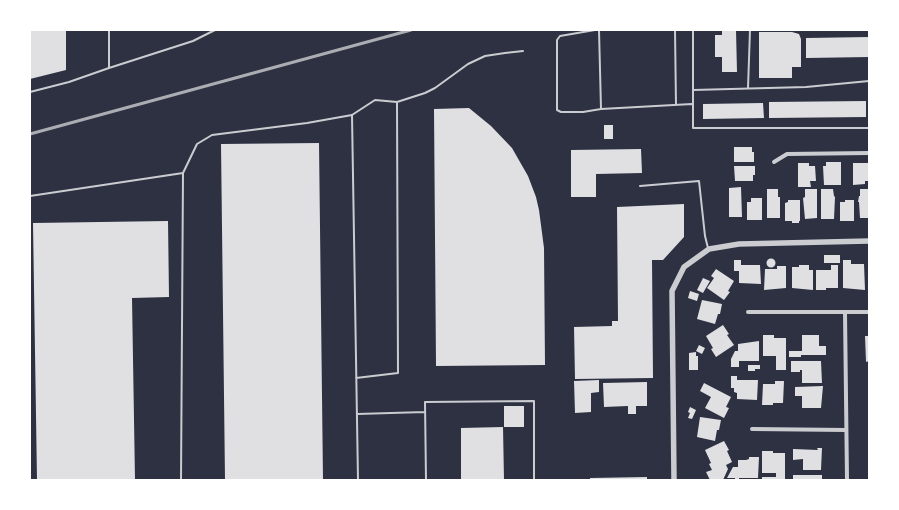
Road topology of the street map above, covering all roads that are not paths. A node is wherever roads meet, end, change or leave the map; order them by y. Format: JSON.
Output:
{"nodes":[{"id":1,"x":109,"y":30,"type":"edge"},
{"id":2,"x":215,"y":30,"type":"edge"},
{"id":3,"x":596,"y":30,"type":"edge"},
{"id":4,"x":599,"y":30,"type":"edge"},
{"id":5,"x":675,"y":30,"type":"edge"},
{"id":6,"x":693,"y":30,"type":"edge"},
{"id":7,"x":750,"y":30,"type":"edge"},
{"id":8,"x":523,"y":52,"type":"dead end"},
{"id":9,"x":109,"y":68,"type":"junction"},
{"id":10,"x":869,"y":81,"type":"edge"},
{"id":11,"x":748,"y":88,"type":"junction"},
{"id":12,"x":693,"y":90,"type":"junction"},
{"id":13,"x":30,"y":92,"type":"edge"},
{"id":14,"x":397,"y":102,"type":"junction"},
{"id":15,"x":693,"y":104,"type":"junction"},
{"id":16,"x":676,"y":105,"type":"junction"},
{"id":17,"x":601,"y":109,"type":"junction"},
{"id":18,"x":352,"y":115,"type":"junction"},
{"id":19,"x":869,"y":128,"type":"edge"},
{"id":20,"x":869,"y":153,"type":"edge"},
{"id":21,"x":774,"y":162,"type":"dead end"},
{"id":22,"x":183,"y":173,"type":"junction"},
{"id":23,"x":640,"y":186,"type":"dead end"},
{"id":24,"x":30,"y":196,"type":"edge"},
{"id":25,"x":869,"y":241,"type":"edge"},
{"id":26,"x":709,"y":249,"type":"junction"},
{"id":27,"x":748,"y":312,"type":"dead end"},
{"id":28,"x":845,"y":312,"type":"junction"},
{"id":29,"x":869,"y":312,"type":"edge"},
{"id":30,"x":356,"y":378,"type":"junction"},
{"id":31,"x":425,"y":412,"type":"junction"},
{"id":32,"x":357,"y":414,"type":"junction"},
{"id":33,"x":752,"y":429,"type":"dead end"},
{"id":34,"x":846,"y":430,"type":"junction"},
{"id":35,"x":181,"y":480,"type":"edge"},
{"id":36,"x":358,"y":480,"type":"edge"},
{"id":37,"x":426,"y":480,"type":"edge"},
{"id":38,"x":534,"y":480,"type":"edge"},
{"id":39,"x":674,"y":480,"type":"edge"},
{"id":40,"x":847,"y":480,"type":"edge"}],
"edges":[{"from":1,"to":9,"type":"lane"},
{"from":2,"to":9,"type":"lane"},
{"from":3,"to":17,"type":"lane"},
{"from":4,"to":17,"type":"lane"},
{"from":5,"to":16,"type":"lane"},
{"from":6,"to":12,"type":"lane"},
{"from":7,"to":11,"type":"lane"},
{"from":8,"to":14,"type":"lane"},
{"from":9,"to":13,"type":"lane"},
{"from":10,"to":11,"type":"lane"},
{"from":11,"to":12,"type":"lane"},
{"from":12,"to":15,"type":"lane"},
{"from":14,"to":18,"type":"lane"},
{"from":14,"to":30,"type":"lane"},
{"from":15,"to":16,"type":"lane"},
{"from":15,"to":19,"type":"lane"},
{"from":16,"to":17,"type":"lane"},
{"from":18,"to":22,"type":"lane"},
{"from":18,"to":30,"type":"lane"},
{"from":20,"to":21,"type":"street"},
{"from":22,"to":24,"type":"lane"},
{"from":22,"to":35,"type":"lane"},
{"from":23,"to":26,"type":"lane"},
{"from":25,"to":26,"type":"street"},
{"from":26,"to":39,"type":"street"},
{"from":27,"to":28,"type":"street"},
{"from":28,"to":29,"type":"street"},
{"from":28,"to":34,"type":"street"},
{"from":30,"to":32,"type":"lane"},
{"from":31,"to":32,"type":"lane"},
{"from":31,"to":37,"type":"lane"},
{"from":31,"to":38,"type":"lane"},
{"from":32,"to":36,"type":"lane"},
{"from":33,"to":34,"type":"street"},
{"from":34,"to":40,"type":"street"}]}
